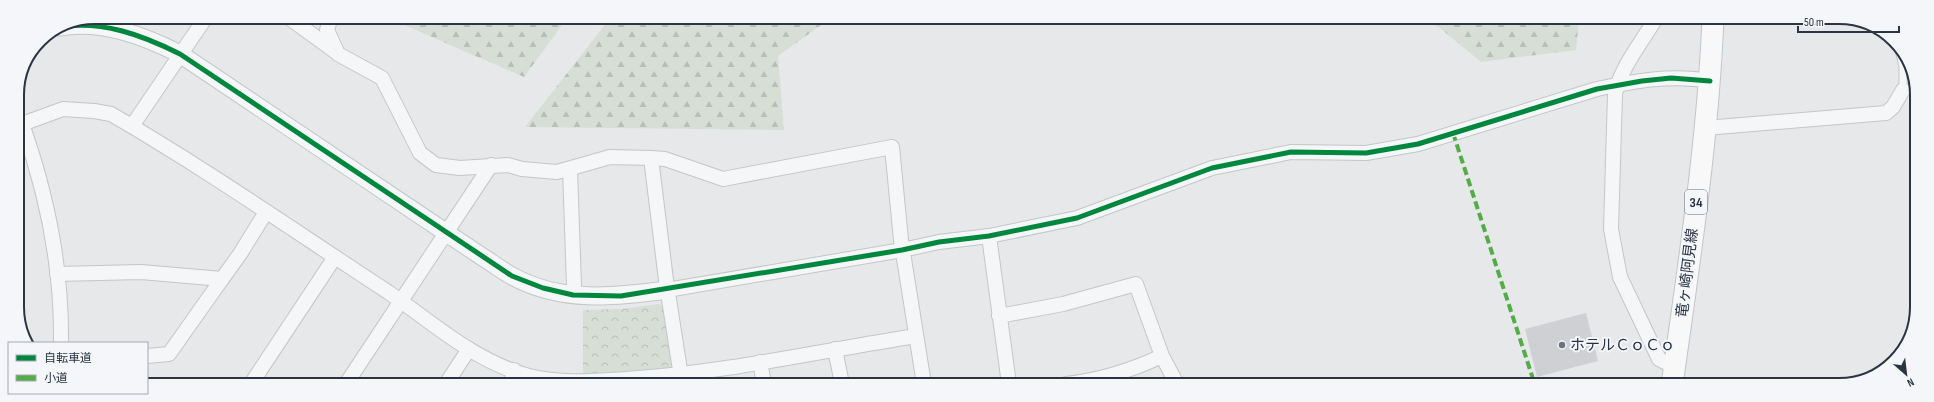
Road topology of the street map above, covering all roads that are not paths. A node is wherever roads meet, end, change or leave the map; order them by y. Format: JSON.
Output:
{"nodes":[{"id":1,"x":201,"y":24,"type":"edge"},
{"id":2,"x":297,"y":24,"type":"edge"},
{"id":3,"x":329,"y":24,"type":"edge"},
{"id":4,"x":1653,"y":24,"type":"edge"},
{"id":5,"x":1713,"y":24,"type":"edge"},
{"id":6,"x":74,"y":27,"type":"edge"},
{"id":7,"x":180,"y":54,"type":"junction"},
{"id":8,"x":338,"y":54,"type":"junction"},
{"id":9,"x":1902,"y":61,"type":"edge"},
{"id":10,"x":1710,"y":81,"type":"junction"},
{"id":11,"x":1617,"y":85,"type":"junction"},
{"id":12,"x":1904,"y":90,"type":"joint"},
{"id":13,"x":24,"y":123,"type":"edge"},
{"id":14,"x":132,"y":126,"type":"junction"},
{"id":15,"x":1705,"y":128,"type":"junction"},
{"id":16,"x":24,"y":131,"type":"edge"},
{"id":17,"x":651,"y":158,"type":"junction"},
{"id":18,"x":491,"y":166,"type":"junction"},
{"id":19,"x":570,"y":169,"type":"junction"},
{"id":20,"x":266,"y":212,"type":"junction"},
{"id":21,"x":447,"y":233,"type":"junction"},
{"id":22,"x":988,"y":236,"type":"junction"},
{"id":23,"x":902,"y":250,"type":"junction"},
{"id":24,"x":335,"y":257,"type":"junction"},
{"id":25,"x":57,"y":274,"type":"junction"},
{"id":26,"x":222,"y":279,"type":"junction"},
{"id":27,"x":667,"y":290,"type":"junction"},
{"id":28,"x":573,"y":295,"type":"junction"},
{"id":29,"x":401,"y":301,"type":"junction"},
{"id":30,"x":999,"y":316,"type":"junction"},
{"id":31,"x":916,"y":336,"type":"junction"},
{"id":32,"x":61,"y":342,"type":"edge"},
{"id":33,"x":469,"y":349,"type":"junction"},
{"id":34,"x":835,"y":349,"type":"junction"},
{"id":35,"x":148,"y":356,"type":"edge"},
{"id":36,"x":1162,"y":356,"type":"junction"},
{"id":37,"x":760,"y":362,"type":"junction"},
{"id":38,"x":514,"y":370,"type":"junction"},
{"id":39,"x":1674,"y":376,"type":"edge"},
{"id":40,"x":255,"y":378,"type":"edge"},
{"id":41,"x":350,"y":378,"type":"edge"},
{"id":42,"x":450,"y":378,"type":"edge"},
{"id":43,"x":512,"y":378,"type":"edge"},
{"id":44,"x":542,"y":378,"type":"edge"},
{"id":45,"x":682,"y":378,"type":"edge"},
{"id":46,"x":687,"y":378,"type":"edge"},
{"id":47,"x":763,"y":378,"type":"edge"},
{"id":48,"x":841,"y":378,"type":"edge"},
{"id":49,"x":923,"y":378,"type":"edge"},
{"id":50,"x":1008,"y":378,"type":"edge"},
{"id":51,"x":1101,"y":378,"type":"edge"},
{"id":52,"x":1174,"y":378,"type":"edge"}],
"edges":[{"from":1,"to":7,"type":"street"},
{"from":2,"to":8,"type":"street"},
{"from":3,"to":8,"type":"street"},
{"from":4,"to":11,"type":"street"},
{"from":5,"to":10,"type":"main road","name":"竜ヶ崎阿見線","number":"34"},
{"from":6,"to":7,"type":"street"},
{"from":7,"to":14,"type":"street"},
{"from":7,"to":21,"type":"street"},
{"from":8,"to":18,"type":"street"},
{"from":9,"to":12,"type":"lane"},
{"from":10,"to":11,"type":"street"},
{"from":10,"to":15,"type":"main road","name":"竜ヶ崎阿見線","number":"34"},
{"from":11,"to":22,"type":"street"},
{"from":11,"to":39,"type":"street"},
{"from":12,"to":15,"type":"street"},
{"from":13,"to":14,"type":"street"},
{"from":14,"to":20,"type":"street"},
{"from":15,"to":39,"type":"main road","name":"竜ヶ崎阿見線","number":"34"},
{"from":16,"to":25,"type":"street"},
{"from":17,"to":19,"type":"street"},
{"from":17,"to":23,"type":"street"},
{"from":17,"to":27,"type":"street"},
{"from":18,"to":19,"type":"street"},
{"from":18,"to":21,"type":"street"},
{"from":19,"to":28,"type":"street"},
{"from":20,"to":24,"type":"street"},
{"from":20,"to":26,"type":"street"},
{"from":21,"to":28,"type":"street"},
{"from":21,"to":29,"type":"street"},
{"from":22,"to":23,"type":"street"},
{"from":22,"to":30,"type":"street"},
{"from":23,"to":27,"type":"street"},
{"from":23,"to":31,"type":"street"},
{"from":24,"to":29,"type":"street"},
{"from":24,"to":40,"type":"street"},
{"from":25,"to":26,"type":"street"},
{"from":25,"to":32,"type":"street"},
{"from":26,"to":35,"type":"street"},
{"from":27,"to":28,"type":"street"},
{"from":27,"to":45,"type":"street"},
{"from":29,"to":33,"type":"street"},
{"from":29,"to":41,"type":"street"},
{"from":30,"to":36,"type":"street"},
{"from":30,"to":50,"type":"street"},
{"from":31,"to":34,"type":"street"},
{"from":31,"to":49,"type":"street"},
{"from":33,"to":38,"type":"street"},
{"from":33,"to":42,"type":"street"},
{"from":34,"to":37,"type":"street"},
{"from":34,"to":48,"type":"street"},
{"from":36,"to":51,"type":"street"},
{"from":36,"to":52,"type":"street"},
{"from":37,"to":46,"type":"street"},
{"from":37,"to":47,"type":"street"},
{"from":38,"to":43,"type":"street"},
{"from":38,"to":44,"type":"street"}]}
